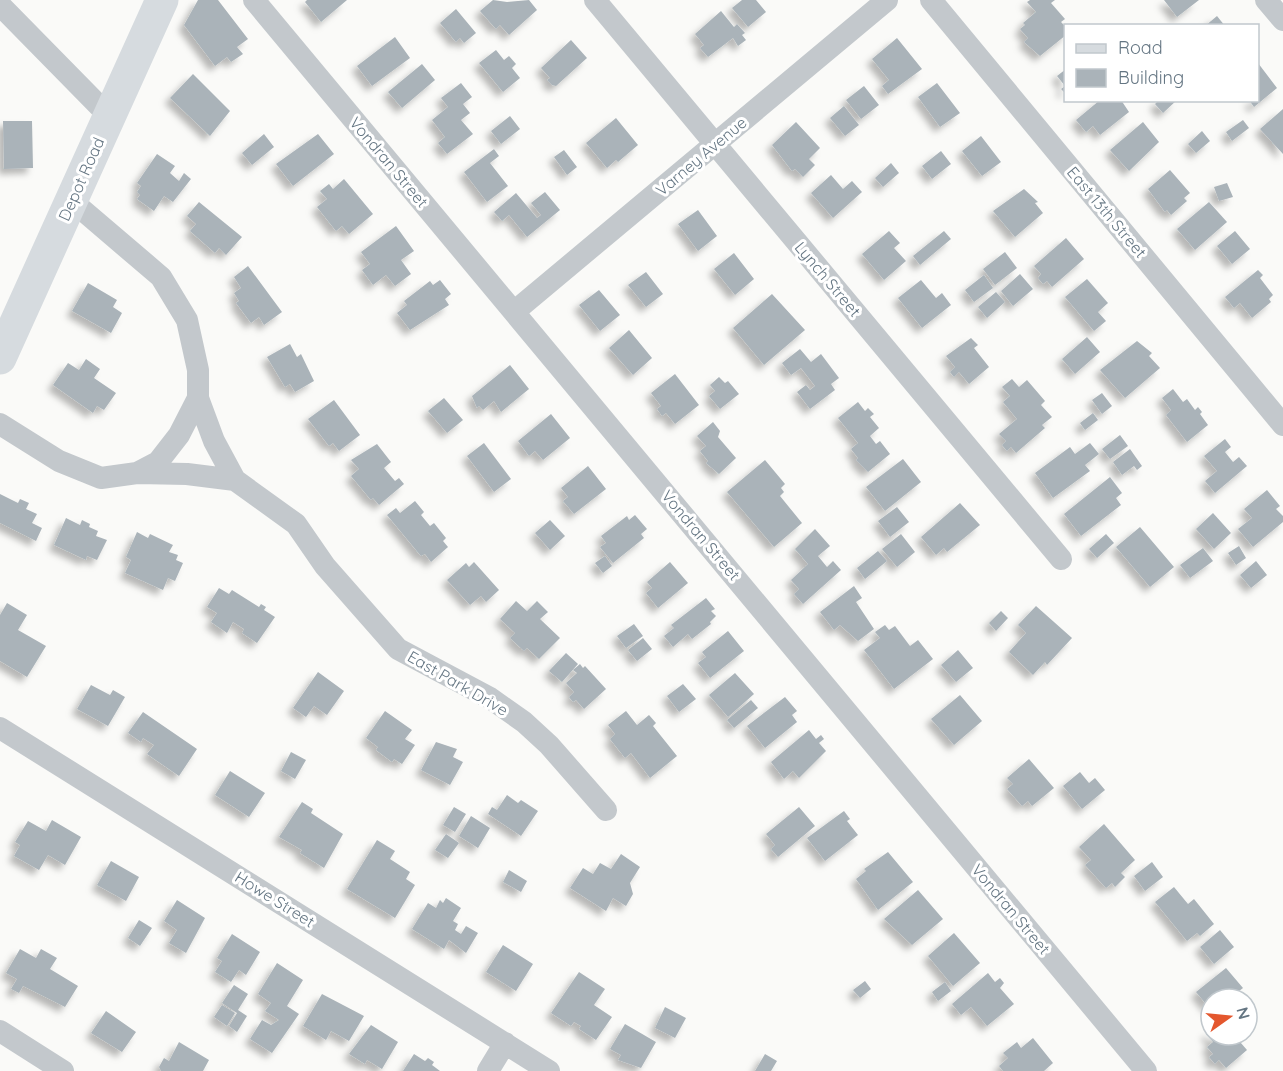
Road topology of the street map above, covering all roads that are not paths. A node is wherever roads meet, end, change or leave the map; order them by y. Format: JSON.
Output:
{"nodes":[{"id":1,"x":162,"y":0,"type":"edge"},
{"id":2,"x":254,"y":0,"type":"edge"},
{"id":3,"x":595,"y":0,"type":"edge"},
{"id":4,"x":886,"y":0,"type":"edge"},
{"id":5,"x":931,"y":0,"type":"edge"},
{"id":6,"x":1266,"y":0,"type":"edge"},
{"id":7,"x":0,"y":5,"type":"edge"},
{"id":8,"x":1283,"y":20,"type":"edge"},
{"id":9,"x":110,"y":116,"type":"junction"},
{"id":10,"x":716,"y":144,"type":"junction"},
{"id":11,"x":72,"y":201,"type":"junction"},
{"id":12,"x":515,"y":311,"type":"junction"},
{"id":13,"x":0,"y":358,"type":"edge"},
{"id":14,"x":198,"y":398,"type":"junction"},
{"id":15,"x":0,"y":423,"type":"edge"},
{"id":16,"x":1283,"y":425,"type":"edge"},
{"id":17,"x":137,"y":473,"type":"junction"},
{"id":18,"x":236,"y":480,"type":"junction"},
{"id":19,"x":1061,"y":559,"type":"dead end"},
{"id":20,"x":0,"y":728,"type":"edge"},
{"id":21,"x":606,"y":810,"type":"dead end"},
{"id":22,"x":0,"y":1031,"type":"edge"},
{"id":23,"x":505,"y":1043,"type":"junction"},
{"id":24,"x":63,"y":1071,"type":"edge"},
{"id":25,"x":488,"y":1071,"type":"edge"},
{"id":26,"x":549,"y":1071,"type":"edge"},
{"id":27,"x":1146,"y":1071,"type":"edge"}],
"edges":[{"from":1,"to":9,"type":"street","name":"Depot Road"},
{"from":2,"to":12,"type":"street","name":"Vondran Street"},
{"from":3,"to":10,"type":"street","name":"Lynch Street"},
{"from":4,"to":10,"type":"street","name":"Varney Avenue"},
{"from":5,"to":16,"type":"street","name":"East 13th Street"},
{"from":6,"to":8,"type":"street"},
{"from":7,"to":9,"type":"street"},
{"from":9,"to":11,"type":"street","name":"Depot Road"},
{"from":10,"to":12,"type":"street","name":"Varney Avenue"},
{"from":10,"to":19,"type":"street","name":"Lynch Street"},
{"from":11,"to":13,"type":"street","name":"Depot Road"},
{"from":11,"to":14,"type":"street","name":"East Park Drive"},
{"from":12,"to":27,"type":"street","name":"Vondran Street"},
{"from":14,"to":17,"type":"street","name":"East Park Drive"},
{"from":14,"to":18,"type":"street","name":"East Park Drive"},
{"from":15,"to":17,"type":"street","name":"East Park Drive"},
{"from":17,"to":18,"type":"street","name":"East Park Drive"},
{"from":18,"to":21,"type":"street","name":"East Park Drive"},
{"from":20,"to":23,"type":"street","name":"Howe Street"},
{"from":22,"to":24,"type":"street"},
{"from":23,"to":25,"type":"street"},
{"from":23,"to":26,"type":"street","name":"Howe Street"}]}
